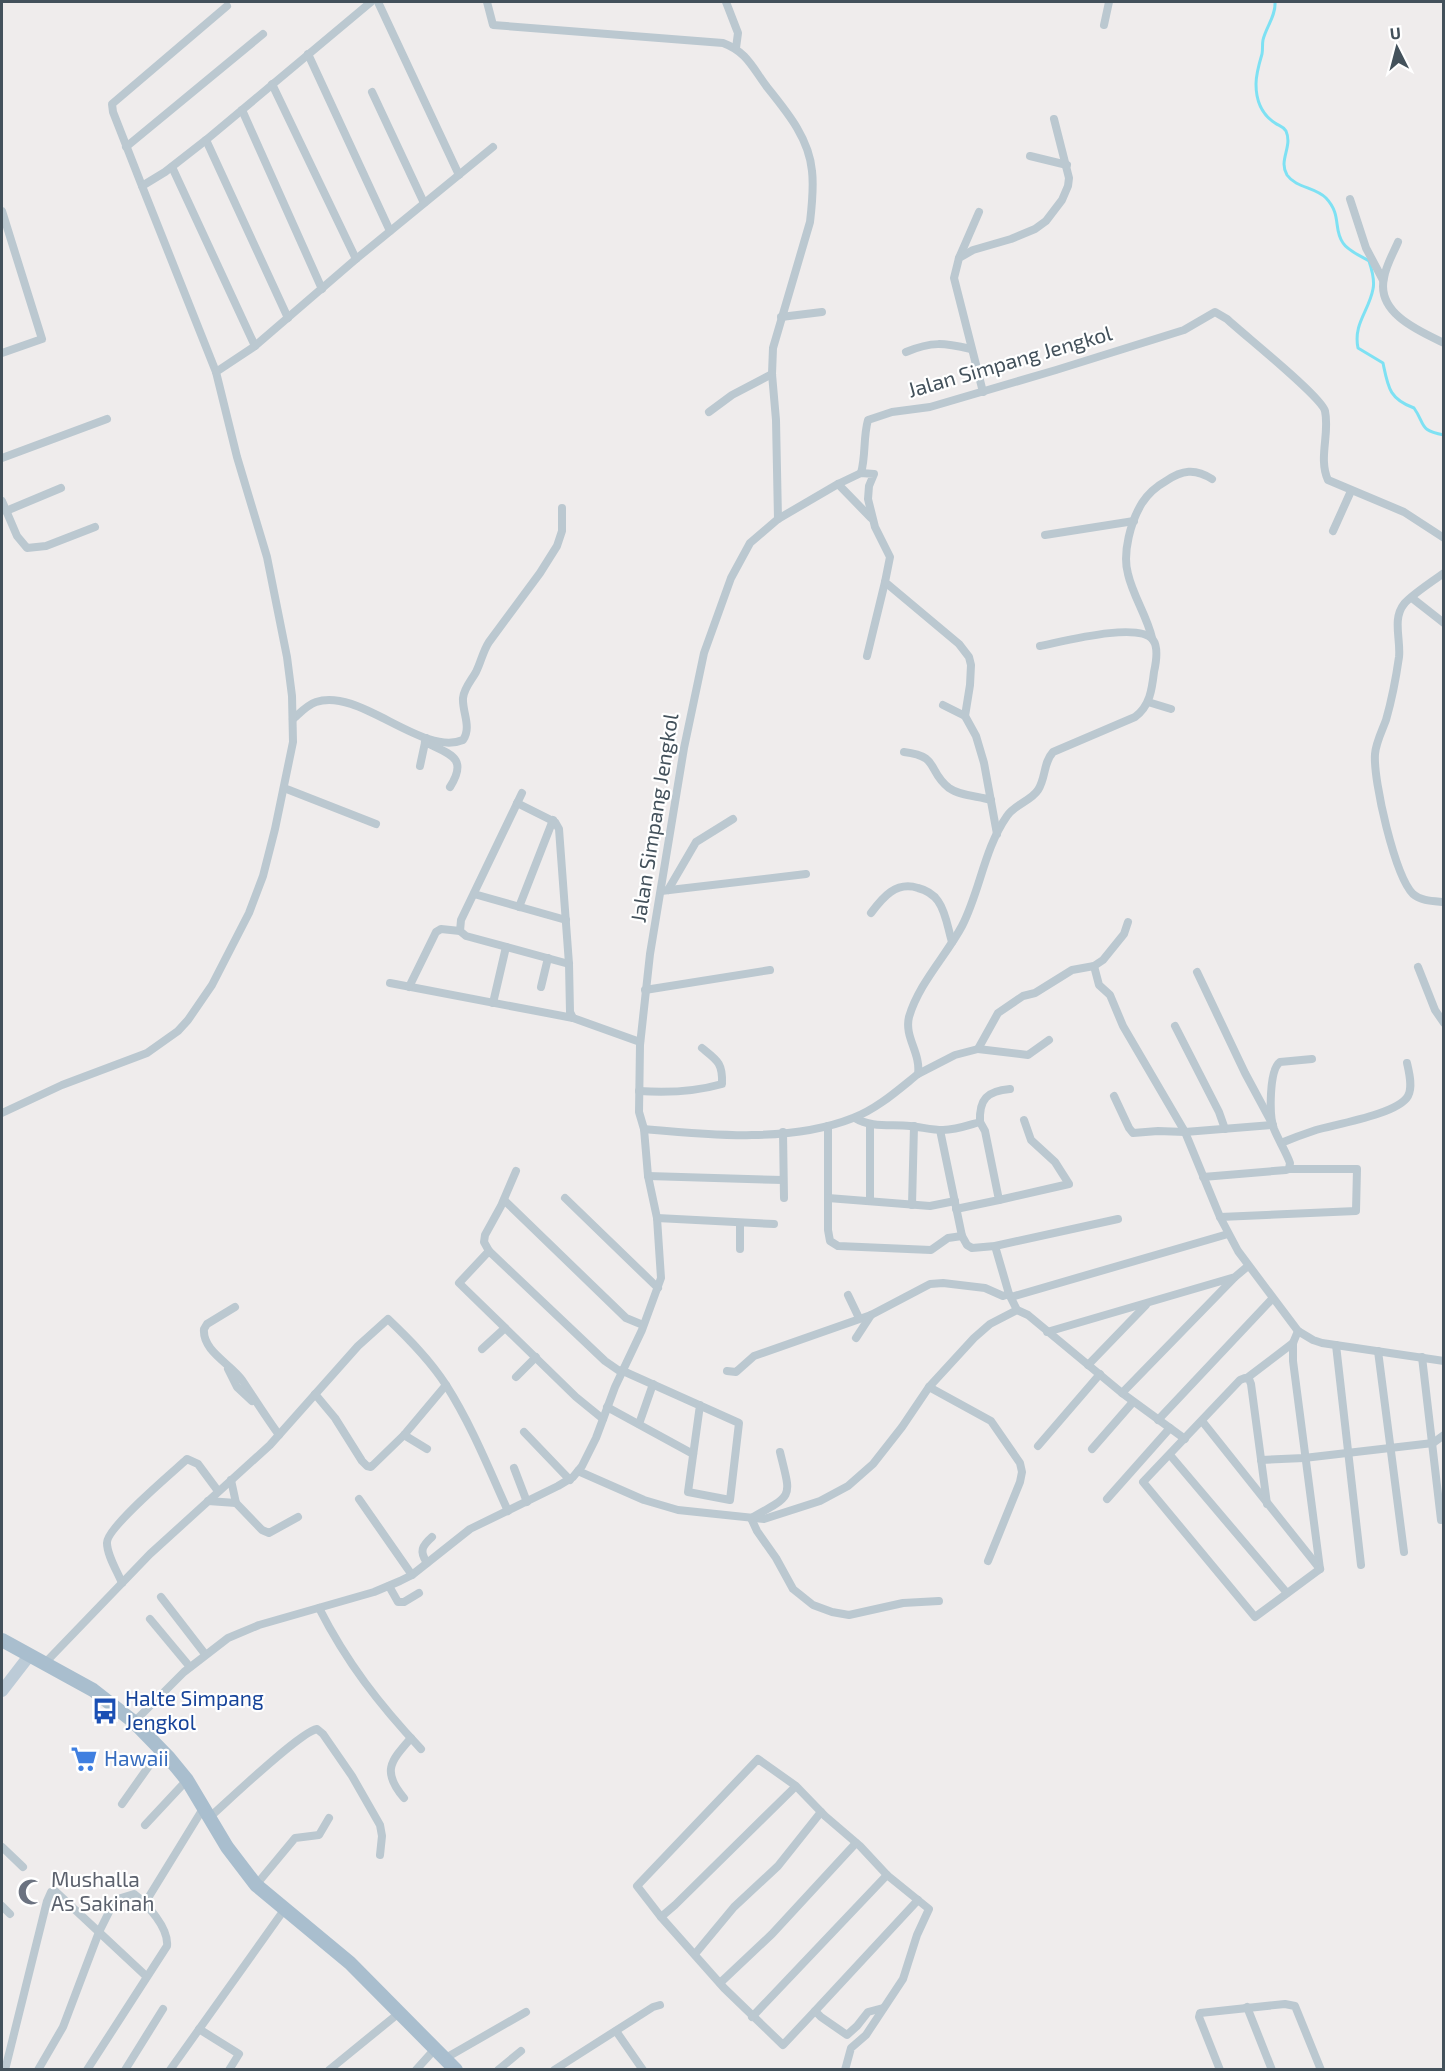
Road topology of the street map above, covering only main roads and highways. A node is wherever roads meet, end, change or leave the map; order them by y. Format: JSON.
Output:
{"nodes":[{"id":1,"x":2,"y":1640,"type":"edge"},
{"id":2,"x":456,"y":2070,"type":"edge"}],
"edges":[{"from":1,"to":2,"type":"main road"}]}
